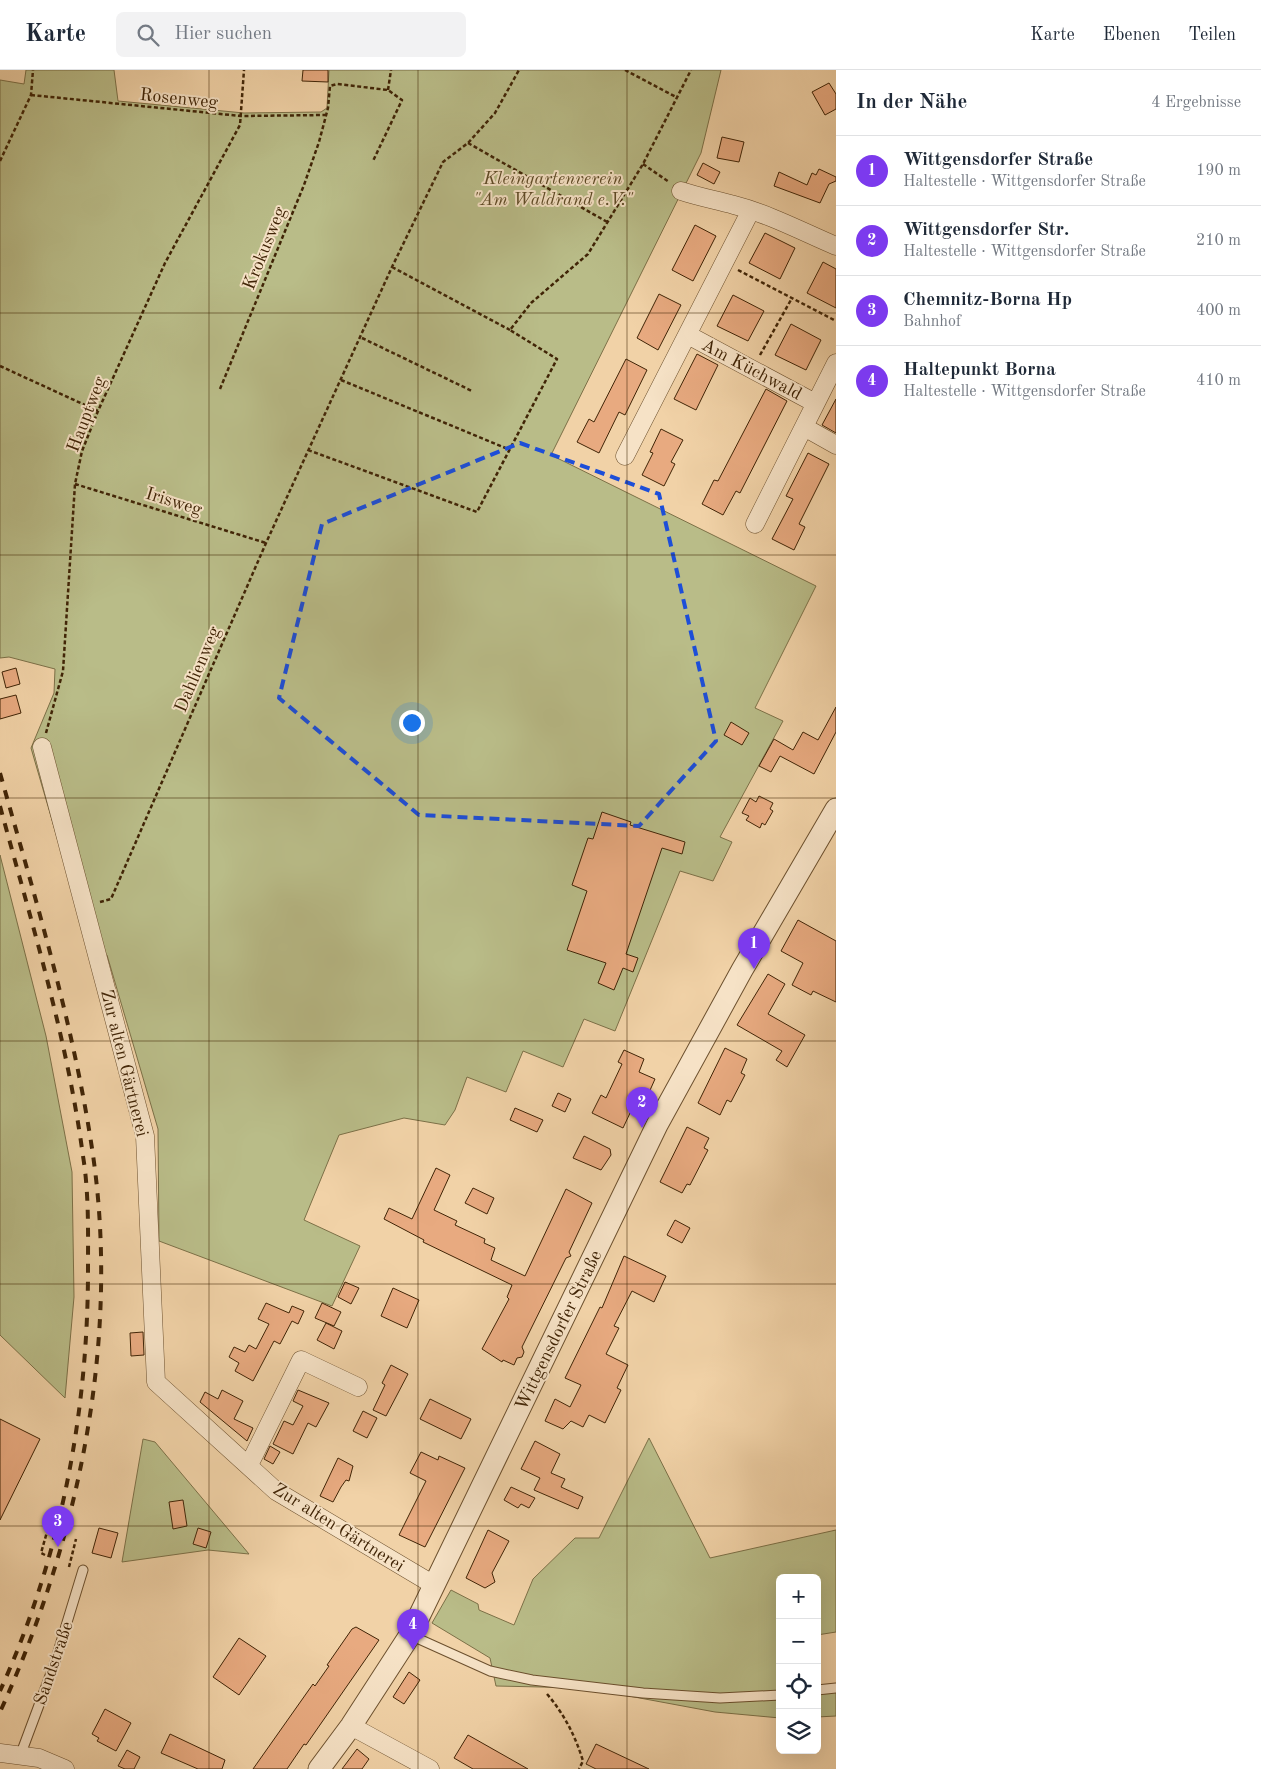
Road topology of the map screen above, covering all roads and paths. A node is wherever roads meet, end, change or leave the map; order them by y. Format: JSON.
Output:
{"nodes":[{"id":1,"x":33,"y":70,"type":"edge"},
{"id":2,"x":244,"y":70,"type":"edge"},
{"id":3,"x":391,"y":70,"type":"edge"},
{"id":4,"x":519,"y":70,"type":"edge"},
{"id":5,"x":625,"y":70,"type":"edge"},
{"id":6,"x":691,"y":70,"type":"edge"},
{"id":7,"x":388,"y":90,"type":"junction"},
{"id":8,"x":30,"y":95,"type":"junction"},
{"id":9,"x":676,"y":97,"type":"junction"},
{"id":10,"x":326,"y":115,"type":"junction"},
{"id":11,"x":241,"y":116,"type":"junction"},
{"id":12,"x":468,"y":143,"type":"junction"},
{"id":13,"x":0,"y":161,"type":"edge"},
{"id":14,"x":373,"y":161,"type":"dead end"},
{"id":15,"x":643,"y":164,"type":"junction"},
{"id":16,"x":681,"y":191,"type":"joint"},
{"id":17,"x":750,"y":212,"type":"junction"},
{"id":18,"x":608,"y":223,"type":"junction"},
{"id":19,"x":836,"y":246,"type":"edge"},
{"id":20,"x":392,"y":267,"type":"junction"},
{"id":21,"x":734,"y":268,"type":"dead end"},
{"id":22,"x":792,"y":298,"type":"junction"},
{"id":23,"x":836,"y":320,"type":"edge"},
{"id":24,"x":510,"y":330,"type":"junction"},
{"id":25,"x":688,"y":335,"type":"junction"},
{"id":26,"x":362,"y":338,"type":"junction"},
{"id":27,"x":761,"y":353,"type":"dead end"},
{"id":28,"x":836,"y":363,"type":"edge"},
{"id":29,"x":0,"y":366,"type":"edge"},
{"id":30,"x":341,"y":380,"type":"junction"},
{"id":31,"x":220,"y":389,"type":"dead end"},
{"id":32,"x":472,"y":391,"type":"dead end"},
{"id":33,"x":815,"y":403,"type":"junction"},
{"id":34,"x":98,"y":411,"type":"junction"},
{"id":35,"x":804,"y":427,"type":"junction"},
{"id":36,"x":836,"y":445,"type":"edge"},
{"id":37,"x":508,"y":448,"type":"junction"},
{"id":38,"x":308,"y":450,"type":"junction"},
{"id":39,"x":625,"y":456,"type":"dead end"},
{"id":40,"x":75,"y":484,"type":"junction"},
{"id":41,"x":755,"y":524,"type":"dead end"},
{"id":42,"x":266,"y":543,"type":"junction"},
{"id":43,"x":42,"y":747,"type":"joint"},
{"id":44,"x":836,"y":809,"type":"edge"},
{"id":45,"x":111,"y":899,"type":"dead end"},
{"id":46,"x":358,"y":1387,"type":"dead end"},
{"id":47,"x":248,"y":1465,"type":"junction"},
{"id":48,"x":47,"y":1532,"type":"dead end"},
{"id":49,"x":76,"y":1540,"type":"dead end"},
{"id":50,"x":45,"y":1555,"type":"dead end"},
{"id":51,"x":69,"y":1567,"type":"dead end"},
{"id":52,"x":83,"y":1570,"type":"dead end"},
{"id":53,"x":434,"y":1585,"type":"junction"},
{"id":54,"x":410,"y":1635,"type":"junction"},
{"id":55,"x":532,"y":1680,"type":"junction"},
{"id":56,"x":836,"y":1688,"type":"edge"},
{"id":57,"x":821,"y":1690,"type":"edge"},
{"id":58,"x":776,"y":1696,"type":"edge"},
{"id":59,"x":351,"y":1726,"type":"junction"},
{"id":60,"x":0,"y":1753,"type":"edge"},
{"id":61,"x":20,"y":1756,"type":"junction"},
{"id":62,"x":65,"y":1769,"type":"edge"},
{"id":63,"x":319,"y":1769,"type":"edge"},
{"id":64,"x":430,"y":1769,"type":"edge"},
{"id":65,"x":579,"y":1769,"type":"edge"}],
"edges":[{"from":1,"to":8,"type":"path"},
{"from":2,"to":11,"type":"path","name":"Hauptweg"},
{"from":3,"to":7,"type":"path"},
{"from":4,"to":12,"type":"path","name":"Dahlienweg"},
{"from":5,"to":9,"type":"path"},
{"from":6,"to":9,"type":"path"},
{"from":7,"to":10,"type":"path","name":"Krokusweg"},
{"from":7,"to":14,"type":"path"},
{"from":8,"to":11,"type":"path","name":"Rosenweg"},
{"from":8,"to":13,"type":"path"},
{"from":9,"to":15,"type":"path"},
{"from":10,"to":11,"type":"path","name":"Rosenweg"},
{"from":10,"to":31,"type":"path","name":"Krokusweg"},
{"from":11,"to":34,"type":"path","name":"Hauptweg"},
{"from":12,"to":18,"type":"path"},
{"from":12,"to":20,"type":"path","name":"Dahlienweg"},
{"from":15,"to":16,"type":"path"},
{"from":15,"to":18,"type":"path"},
{"from":16,"to":17,"type":"street"},
{"from":17,"to":19,"type":"street"},
{"from":17,"to":25,"type":"street","name":"Am Küchwald"},
{"from":18,"to":24,"type":"path"},
{"from":20,"to":24,"type":"path"},
{"from":20,"to":26,"type":"path","name":"Dahlienweg"},
{"from":21,"to":22,"type":"path"},
{"from":22,"to":23,"type":"path"},
{"from":22,"to":27,"type":"path"},
{"from":24,"to":37,"type":"path"},
{"from":25,"to":33,"type":"street","name":"Am Küchwald"},
{"from":25,"to":39,"type":"street","name":"Am Küchwald"},
{"from":26,"to":30,"type":"path","name":"Dahlienweg"},
{"from":26,"to":32,"type":"path"},
{"from":28,"to":33,"type":"street","name":"Am Küchwald"},
{"from":29,"to":34,"type":"path"},
{"from":30,"to":37,"type":"path"},
{"from":30,"to":38,"type":"path","name":"Dahlienweg"},
{"from":33,"to":35,"type":"street","name":"Am Küchwald"},
{"from":34,"to":40,"type":"path","name":"Hauptweg"},
{"from":35,"to":36,"type":"street","name":"Am Küchwald"},
{"from":35,"to":41,"type":"street","name":"Am Küchwald"},
{"from":37,"to":38,"type":"path"},
{"from":38,"to":42,"type":"path","name":"Dahlienweg"},
{"from":40,"to":42,"type":"path","name":"Irisweg"},
{"from":40,"to":43,"type":"path","name":"Hauptweg"},
{"from":42,"to":45,"type":"path","name":"Dahlienweg"},
{"from":43,"to":47,"type":"street","name":"Zur alten Gärtnerei"},
{"from":44,"to":53,"type":"street","name":"Wittgensdorfer Straße"},
{"from":46,"to":47,"type":"street"},
{"from":47,"to":53,"type":"street","name":"Zur alten Gärtnerei"},
{"from":48,"to":50,"type":"path"},
{"from":49,"to":51,"type":"path"},
{"from":52,"to":61,"type":"lane","name":"Sandstraße"},
{"from":53,"to":54,"type":"street","name":"Wittgensdorfer Straße"},
{"from":54,"to":55,"type":"lane"},
{"from":54,"to":59,"type":"street","name":"Wittgensdorfer Straße"},
{"from":55,"to":58,"type":"lane"},
{"from":55,"to":65,"type":"path"},
{"from":56,"to":57,"type":"lane"},
{"from":59,"to":63,"type":"street","name":"Wittgensdorfer Straße"},
{"from":59,"to":64,"type":"street"},
{"from":60,"to":61,"type":"street"},
{"from":61,"to":62,"type":"street"}]}
